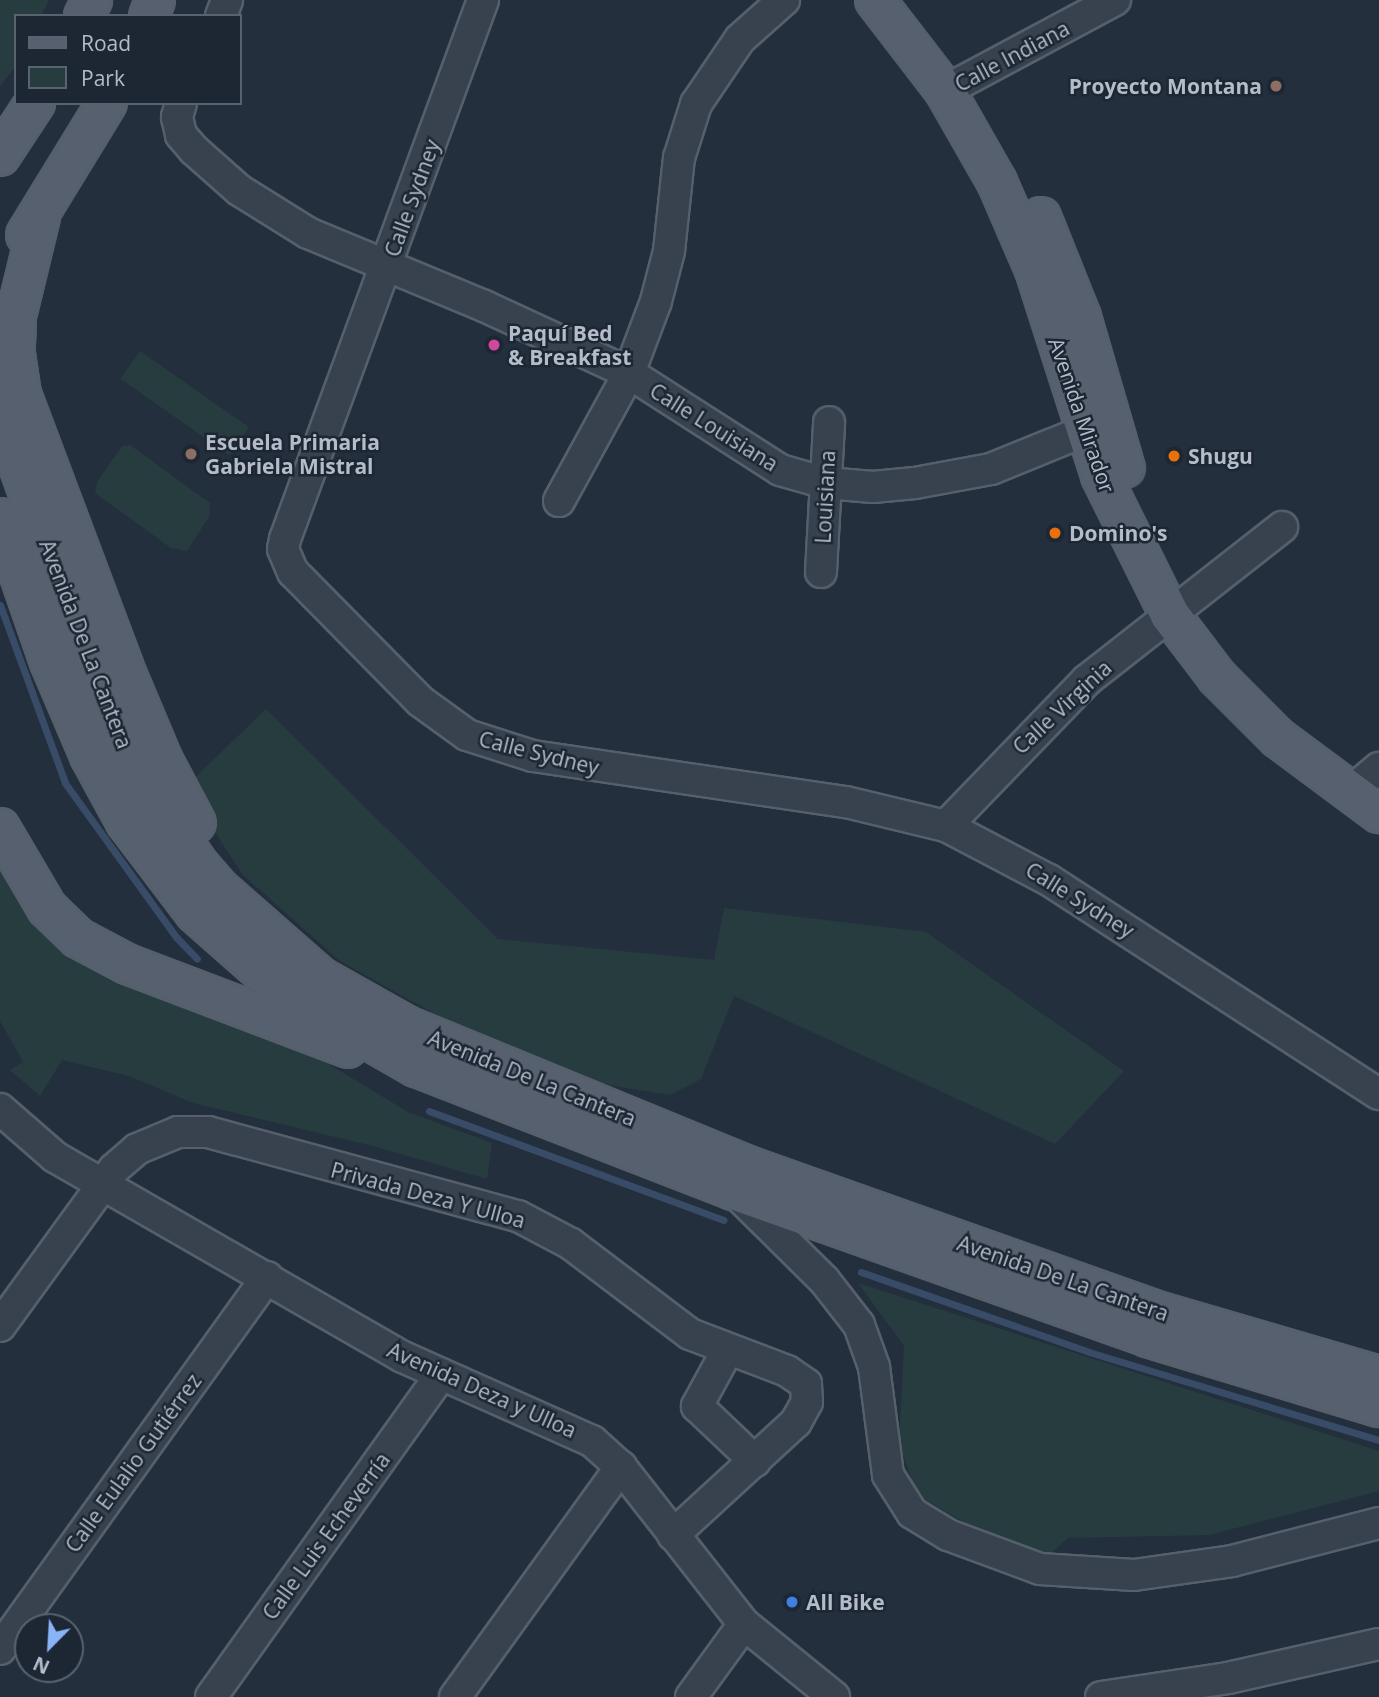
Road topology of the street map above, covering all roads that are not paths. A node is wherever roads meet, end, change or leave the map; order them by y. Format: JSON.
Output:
{"nodes":[{"id":1,"x":483,"y":0,"type":"edge"},
{"id":2,"x":784,"y":0,"type":"edge"},
{"id":3,"x":875,"y":0,"type":"edge"},
{"id":4,"x":909,"y":0,"type":"edge"},
{"id":5,"x":1115,"y":0,"type":"edge"},
{"id":6,"x":957,"y":85,"type":"junction"},
{"id":7,"x":34,"y":105,"type":"edge"},
{"id":8,"x":106,"y":105,"type":"edge"},
{"id":9,"x":179,"y":110,"type":"edge"},
{"id":10,"x":0,"y":156,"type":"edge"},
{"id":11,"x":40,"y":217,"type":"junction"},
{"id":12,"x":388,"y":266,"type":"junction"},
{"id":13,"x":0,"y":268,"type":"edge"},
{"id":14,"x":629,"y":373,"type":"junction"},
{"id":15,"x":0,"y":412,"type":"edge"},
{"id":16,"x":830,"y":422,"type":"dead end"},
{"id":17,"x":1098,"y":425,"type":"junction"},
{"id":18,"x":826,"y":483,"type":"junction"},
{"id":19,"x":559,"y":501,"type":"dead end"},
{"id":20,"x":0,"y":518,"type":"edge"},
{"id":21,"x":1282,"y":527,"type":"dead end"},
{"id":22,"x":821,"y":572,"type":"dead end"},
{"id":23,"x":1179,"y":608,"type":"junction"},
{"id":24,"x":1371,"y":788,"type":"edge"},
{"id":25,"x":946,"y":826,"type":"junction"},
{"id":26,"x":0,"y":828,"type":"edge"},
{"id":27,"x":220,"y":890,"type":"junction"},
{"id":28,"x":416,"y":1067,"type":"junction"},
{"id":29,"x":1379,"y":1094,"type":"edge"},
{"id":30,"x":0,"y":1109,"type":"edge"},
{"id":31,"x":103,"y":1184,"type":"junction"},
{"id":32,"x":733,"y":1191,"type":"junction"},
{"id":33,"x":267,"y":1277,"type":"junction"},
{"id":34,"x":0,"y":1326,"type":"edge"},
{"id":35,"x":727,"y":1351,"type":"junction"},
{"id":36,"x":441,"y":1375,"type":"junction"},
{"id":37,"x":1379,"y":1376,"type":"edge"},
{"id":38,"x":1379,"y":1407,"type":"edge"},
{"id":39,"x":755,"y":1461,"type":"junction"},
{"id":40,"x":621,"y":1467,"type":"junction"},
{"id":41,"x":1379,"y":1523,"type":"edge"},
{"id":42,"x":673,"y":1535,"type":"junction"},
{"id":43,"x":744,"y":1624,"type":"junction"},
{"id":44,"x":1379,"y":1644,"type":"edge"},
{"id":45,"x":0,"y":1649,"type":"edge"},
{"id":46,"x":1220,"y":1688,"type":"edge"},
{"id":47,"x":211,"y":1697,"type":"edge"},
{"id":48,"x":455,"y":1697,"type":"edge"},
{"id":49,"x":691,"y":1697,"type":"edge"},
{"id":50,"x":834,"y":1697,"type":"edge"},
{"id":51,"x":1101,"y":1697,"type":"edge"}],
"edges":[{"from":1,"to":12,"type":"street","name":"Calle Sydney"},
{"from":2,"to":14,"type":"street"},
{"from":3,"to":6,"type":"main road","name":"Avenida Mirador"},
{"from":4,"to":6,"type":"main road","name":"Avenida Mirador"},
{"from":5,"to":6,"type":"street","name":"Calle Indiana"},
{"from":6,"to":17,"type":"main road","name":"Avenida Mirador"},
{"from":7,"to":10,"type":"main road"},
{"from":8,"to":11,"type":"main road"},
{"from":9,"to":12,"type":"street","name":"Calle Louisiana"},
{"from":11,"to":13,"type":"main road"},
{"from":11,"to":27,"type":"main road"},
{"from":12,"to":14,"type":"street","name":"Calle Louisiana"},
{"from":12,"to":25,"type":"street","name":"Calle Sydney"},
{"from":14,"to":18,"type":"street","name":"Calle Louisiana"},
{"from":14,"to":19,"type":"street"},
{"from":15,"to":27,"type":"main road","name":"Avenida De La Cantera"},
{"from":16,"to":18,"type":"street","name":"Louisiana"},
{"from":17,"to":18,"type":"street","name":"Calle Louisiana"},
{"from":17,"to":23,"type":"main road","name":"Avenida Mirador"},
{"from":18,"to":22,"type":"street","name":"Louisiana"},
{"from":20,"to":28,"type":"main road","name":"Avenida De La Cantera"},
{"from":21,"to":23,"type":"street","name":"Calle Virginia"},
{"from":23,"to":24,"type":"main road","name":"Avenida Mirador"},
{"from":23,"to":25,"type":"street","name":"Calle Virginia"},
{"from":25,"to":29,"type":"street","name":"Calle Sydney"},
{"from":26,"to":28,"type":"main road"},
{"from":27,"to":37,"type":"main road","name":"Avenida De La Cantera"},
{"from":28,"to":32,"type":"main road","name":"Avenida De La Cantera"},
{"from":30,"to":31,"type":"street","name":"Avenida Deza y Ulloa"},
{"from":31,"to":33,"type":"street","name":"Avenida Deza y Ulloa"},
{"from":31,"to":34,"type":"street","name":"Privada Deza Y Ulloa"},
{"from":31,"to":35,"type":"street","name":"Privada Deza Y Ulloa"},
{"from":32,"to":38,"type":"main road","name":"Avenida De La Cantera"},
{"from":32,"to":41,"type":"street"},
{"from":33,"to":36,"type":"street","name":"Avenida Deza y Ulloa"},
{"from":33,"to":45,"type":"street","name":"Calle Eulalio Gutiérrez"},
{"from":35,"to":39,"type":"street"},
{"from":35,"to":39,"type":"street","name":"Privada Deza Y Ulloa"},
{"from":36,"to":40,"type":"street","name":"Avenida Deza y Ulloa"},
{"from":36,"to":47,"type":"street","name":"Calle Luis Echeverría"},
{"from":39,"to":42,"type":"street"},
{"from":40,"to":42,"type":"street","name":"Avenida Deza y Ulloa"},
{"from":40,"to":48,"type":"street"},
{"from":42,"to":43,"type":"street","name":"Avenida Deza y Ulloa"},
{"from":43,"to":49,"type":"street"},
{"from":43,"to":50,"type":"street","name":"Avenida Deza y Ulloa"},
{"from":44,"to":46,"type":"street"},
{"from":46,"to":51,"type":"street"}]}
